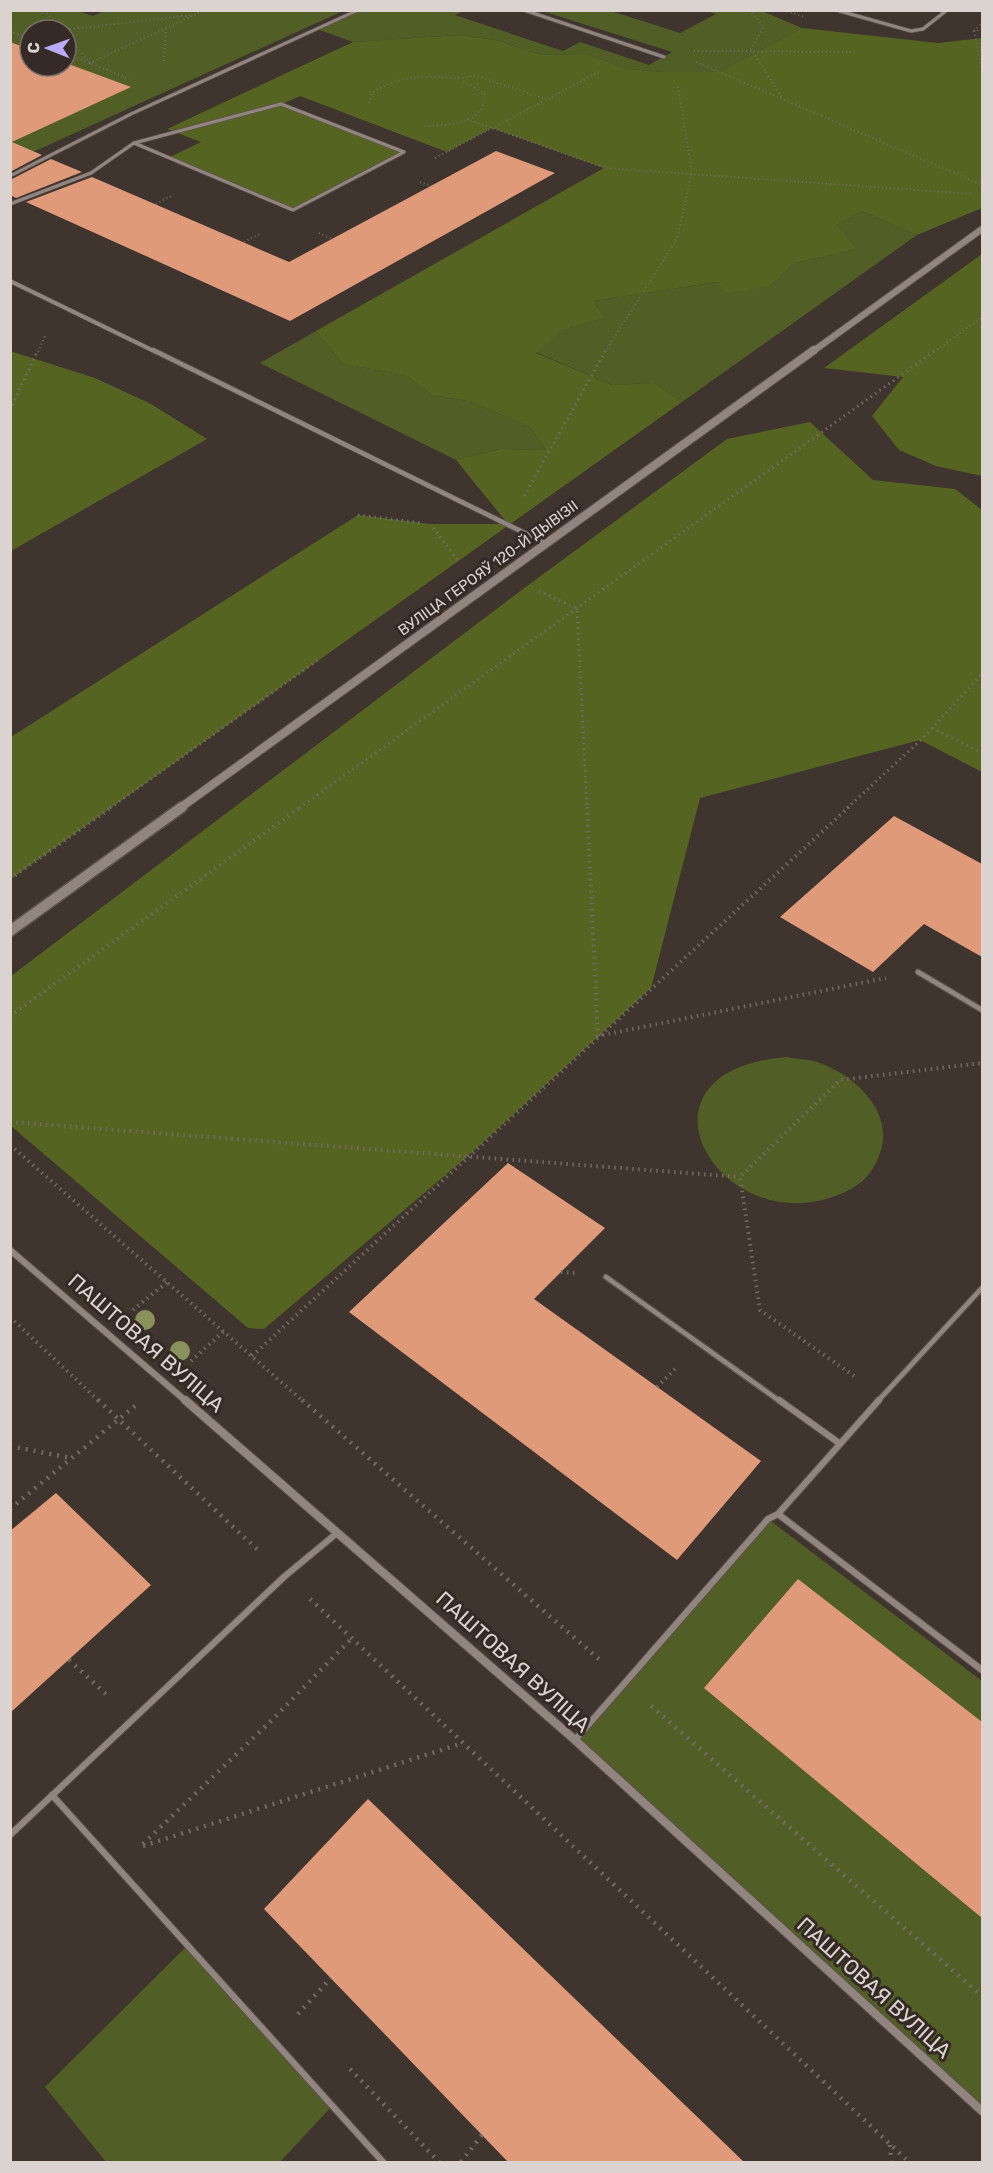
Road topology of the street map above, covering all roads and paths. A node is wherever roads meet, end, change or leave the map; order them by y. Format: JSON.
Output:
{"nodes":[{"id":1,"x":205,"y":10,"type":"edge"},
{"id":2,"x":358,"y":10,"type":"edge"},
{"id":3,"x":524,"y":10,"type":"edge"},
{"id":4,"x":749,"y":10,"type":"edge"},
{"id":5,"x":836,"y":10,"type":"edge"},
{"id":6,"x":948,"y":10,"type":"edge"},
{"id":7,"x":196,"y":15,"type":"junction"},
{"id":8,"x":982,"y":23,"type":"edge"},
{"id":9,"x":78,"y":28,"type":"edge"},
{"id":10,"x":982,"y":30,"type":"edge"},
{"id":11,"x":974,"y":31,"type":"junction"},
{"id":12,"x":965,"y":34,"type":"dead end"},
{"id":13,"x":78,"y":49,"type":"edge"},
{"id":14,"x":752,"y":49,"type":"junction"},
{"id":15,"x":684,"y":52,"type":"dead end"},
{"id":16,"x":858,"y":52,"type":"dead end"},
{"id":17,"x":664,"y":57,"type":"dead end"},
{"id":18,"x":78,"y":58,"type":"edge"},
{"id":19,"x":691,"y":60,"type":"dead end"},
{"id":20,"x":90,"y":63,"type":"junction"},
{"id":21,"x":606,"y":68,"type":"dead end"},
{"id":22,"x":982,"y":69,"type":"edge"},
{"id":23,"x":132,"y":80,"type":"dead end"},
{"id":24,"x":463,"y":81,"type":"junction"},
{"id":25,"x":678,"y":85,"type":"dead end"},
{"id":26,"x":547,"y":99,"type":"junction"},
{"id":27,"x":784,"y":100,"type":"junction"},
{"id":28,"x":372,"y":110,"type":"dead end"},
{"id":29,"x":467,"y":119,"type":"junction"},
{"id":30,"x":416,"y":126,"type":"dead end"},
{"id":31,"x":492,"y":128,"type":"junction"},
{"id":32,"x":135,"y":143,"type":"junction"},
{"id":33,"x":429,"y":161,"type":"dead end"},
{"id":34,"x":692,"y":173,"type":"junction"},
{"id":35,"x":10,"y":176,"type":"edge"},
{"id":36,"x":982,"y":185,"type":"edge"},
{"id":37,"x":982,"y":194,"type":"edge"},
{"id":38,"x":10,"y":204,"type":"edge"},
{"id":39,"x":982,"y":229,"type":"edge"},
{"id":40,"x":10,"y":281,"type":"edge"},
{"id":41,"x":65,"y":308,"type":"junction"},
{"id":42,"x":982,"y":317,"type":"edge"},
{"id":43,"x":10,"y":410,"type":"edge"},
{"id":44,"x":508,"y":524,"type":"junction"},
{"id":45,"x":547,"y":544,"type":"junction"},
{"id":46,"x":537,"y":591,"type":"dead end"},
{"id":47,"x":577,"y":609,"type":"junction"},
{"id":48,"x":982,"y":674,"type":"edge"},
{"id":49,"x":932,"y":728,"type":"junction"},
{"id":50,"x":982,"y":753,"type":"edge"},
{"id":51,"x":10,"y":931,"type":"edge"},
{"id":52,"x":918,"y":972,"type":"joint"},
{"id":53,"x":982,"y":1010,"type":"edge"},
{"id":54,"x":10,"y":1016,"type":"edge"},
{"id":55,"x":598,"y":1036,"type":"junction"},
{"id":56,"x":982,"y":1063,"type":"edge"},
{"id":57,"x":10,"y":1122,"type":"edge"},
{"id":58,"x":10,"y":1145,"type":"edge"},
{"id":59,"x":470,"y":1155,"type":"junction"},
{"id":60,"x":740,"y":1177,"type":"junction"},
{"id":61,"x":10,"y":1250,"type":"edge"},
{"id":62,"x":606,"y":1276,"type":"dead end"},
{"id":63,"x":167,"y":1281,"type":"junction"},
{"id":64,"x":982,"y":1288,"type":"edge"},
{"id":65,"x":10,"y":1317,"type":"edge"},
{"id":66,"x":224,"y":1331,"type":"junction"},
{"id":67,"x":106,"y":1333,"type":"junction"},
{"id":68,"x":252,"y":1356,"type":"junction"},
{"id":69,"x":855,"y":1377,"type":"dead end"},
{"id":70,"x":165,"y":1384,"type":"junction"},
{"id":71,"x":119,"y":1418,"type":"junction"},
{"id":72,"x":839,"y":1443,"type":"junction"},
{"id":73,"x":10,"y":1446,"type":"edge"},
{"id":74,"x":71,"y":1458,"type":"junction"},
{"id":75,"x":10,"y":1509,"type":"edge"},
{"id":76,"x":778,"y":1514,"type":"junction"},
{"id":77,"x":339,"y":1532,"type":"junction"},
{"id":78,"x":285,"y":1576,"type":"junction"},
{"id":79,"x":352,"y":1638,"type":"junction"},
{"id":80,"x":69,"y":1660,"type":"dead end"},
{"id":81,"x":982,"y":1670,"type":"edge"},
{"id":82,"x":626,"y":1684,"type":"junction"},
{"id":83,"x":108,"y":1697,"type":"dead end"},
{"id":84,"x":575,"y":1740,"type":"junction"},
{"id":85,"x":463,"y":1743,"type":"junction"},
{"id":86,"x":52,"y":1795,"type":"junction"},
{"id":87,"x":10,"y":1835,"type":"edge"},
{"id":88,"x":140,"y":1847,"type":"junction"},
{"id":89,"x":148,"y":1855,"type":"dead end"},
{"id":90,"x":331,"y":1978,"type":"dead end"},
{"id":91,"x":982,"y":1996,"type":"edge"},
{"id":92,"x":290,"y":2006,"type":"dead end"},
{"id":93,"x":298,"y":2014,"type":"junction"},
{"id":94,"x":306,"y":2022,"type":"dead end"},
{"id":95,"x":345,"y":2064,"type":"dead end"},
{"id":96,"x":982,"y":2111,"type":"edge"},
{"id":97,"x":482,"y":2135,"type":"dead end"},
{"id":98,"x":890,"y":2144,"type":"junction"},
{"id":99,"x":383,"y":2163,"type":"edge"},
{"id":100,"x":439,"y":2163,"type":"edge"},
{"id":101,"x":461,"y":2163,"type":"edge"},
{"id":102,"x":891,"y":2163,"type":"edge"},
{"id":103,"x":909,"y":2163,"type":"edge"}],
"edges":[{"from":1,"to":7,"type":"path"},
{"from":2,"to":35,"type":"lane"},
{"from":3,"to":17,"type":"lane"},
{"from":4,"to":14,"type":"path"},
{"from":5,"to":6,"type":"lane"},
{"from":7,"to":9,"type":"path"},
{"from":7,"to":20,"type":"path"},
{"from":8,"to":11,"type":"path"},
{"from":10,"to":11,"type":"path"},
{"from":11,"to":12,"type":"path"},
{"from":11,"to":22,"type":"path"},
{"from":13,"to":20,"type":"path"},
{"from":14,"to":15,"type":"path"},
{"from":14,"to":16,"type":"path"},
{"from":14,"to":27,"type":"path"},
{"from":18,"to":20,"type":"path"},
{"from":19,"to":27,"type":"path"},
{"from":20,"to":23,"type":"path"},
{"from":21,"to":26,"type":"path"},
{"from":24,"to":26,"type":"path"},
{"from":24,"to":28,"type":"path"},
{"from":24,"to":29,"type":"path"},
{"from":25,"to":34,"type":"path"},
{"from":26,"to":31,"type":"path"},
{"from":27,"to":36,"type":"path"},
{"from":29,"to":30,"type":"path"},
{"from":29,"to":31,"type":"path"},
{"from":31,"to":33,"type":"path"},
{"from":31,"to":34,"type":"path"},
{"from":32,"to":32,"type":"lane"},
{"from":32,"to":38,"type":"lane"},
{"from":34,"to":37,"type":"path"},
{"from":34,"to":44,"type":"path"},
{"from":39,"to":45,"type":"street","name":"ВУЛІЦА ГЕРОЯЎ 120-Й ДЫВІЗІІ"},
{"from":40,"to":41,"type":"street"},
{"from":41,"to":43,"type":"path"},
{"from":41,"to":44,"type":"street"},
{"from":42,"to":47,"type":"path"},
{"from":44,"to":45,"type":"street"},
{"from":45,"to":51,"type":"street","name":"ВУЛІЦА ГЕРОЯЎ 120-Й ДЫВІЗІІ"},
{"from":46,"to":47,"type":"path"},
{"from":47,"to":54,"type":"path"},
{"from":47,"to":55,"type":"path"},
{"from":48,"to":49,"type":"path"},
{"from":49,"to":50,"type":"path"},
{"from":49,"to":55,"type":"path"},
{"from":52,"to":53,"type":"lane"},
{"from":52,"to":55,"type":"path"},
{"from":55,"to":59,"type":"path"},
{"from":56,"to":60,"type":"path"},
{"from":57,"to":59,"type":"path"},
{"from":58,"to":63,"type":"path"},
{"from":59,"to":60,"type":"path"},
{"from":59,"to":68,"type":"path"},
{"from":60,"to":69,"type":"path"},
{"from":61,"to":67,"type":"street","name":"ПАШТОВАЯ ВУЛІЦА"},
{"from":62,"to":72,"type":"lane"},
{"from":63,"to":66,"type":"path"},
{"from":63,"to":67,"type":"path"},
{"from":64,"to":72,"type":"lane"},
{"from":65,"to":71,"type":"path"},
{"from":66,"to":68,"type":"path"},
{"from":66,"to":70,"type":"path"},
{"from":67,"to":70,"type":"street","name":"ПАШТОВАЯ ВУЛІЦА"},
{"from":68,"to":82,"type":"path"},
{"from":70,"to":71,"type":"path"},
{"from":70,"to":77,"type":"street","name":"ПАШТОВАЯ ВУЛІЦА"},
{"from":71,"to":74,"type":"path"},
{"from":71,"to":78,"type":"path"},
{"from":72,"to":76,"type":"lane"},
{"from":73,"to":74,"type":"path"},
{"from":74,"to":75,"type":"path"},
{"from":76,"to":81,"type":"lane"},
{"from":76,"to":82,"type":"lane"},
{"from":77,"to":78,"type":"lane"},
{"from":77,"to":84,"type":"street","name":"ПАШТОВАЯ ВУЛІЦА"},
{"from":78,"to":79,"type":"path"},
{"from":78,"to":86,"type":"lane"},
{"from":79,"to":85,"type":"path"},
{"from":79,"to":88,"type":"path"},
{"from":80,"to":83,"type":"path"},
{"from":82,"to":84,"type":"lane"},
{"from":82,"to":91,"type":"path"},
{"from":84,"to":96,"type":"street","name":"ПАШТОВАЯ ВУЛІЦА"},
{"from":85,"to":88,"type":"path"},
{"from":85,"to":98,"type":"path"},
{"from":86,"to":87,"type":"lane"},
{"from":86,"to":99,"type":"lane"},
{"from":88,"to":89,"type":"path"},
{"from":90,"to":93,"type":"path"},
{"from":92,"to":93,"type":"path"},
{"from":93,"to":94,"type":"path"},
{"from":95,"to":100,"type":"path"},
{"from":97,"to":101,"type":"path"},
{"from":98,"to":102,"type":"path"},
{"from":98,"to":103,"type":"path"}]}
